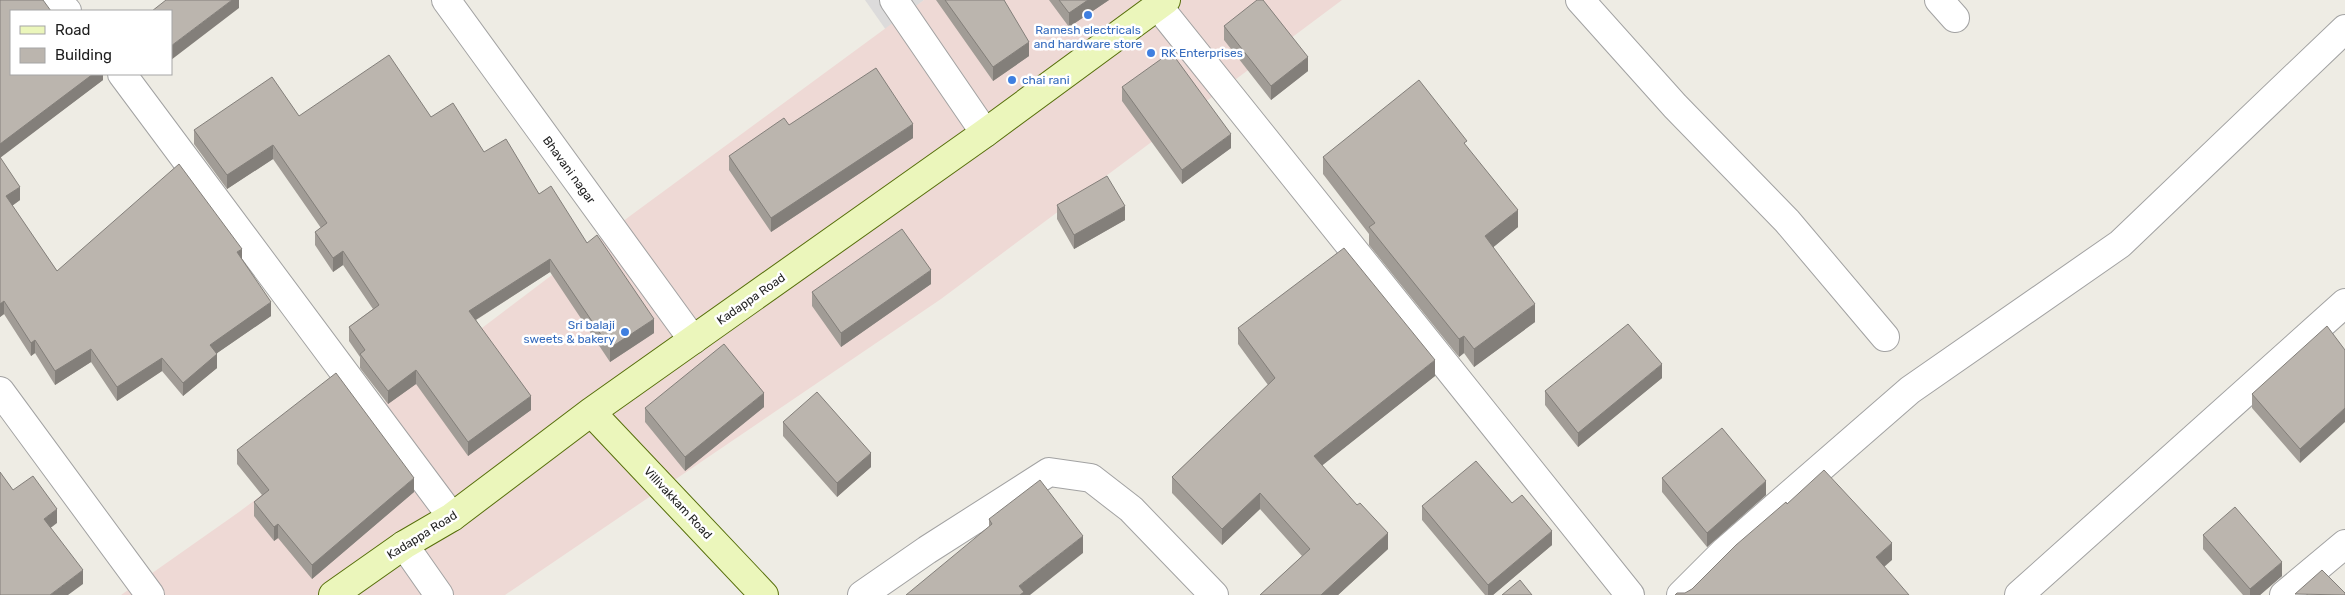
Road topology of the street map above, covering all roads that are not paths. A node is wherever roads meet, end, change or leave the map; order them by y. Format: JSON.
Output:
{"nodes":[{"id":1,"x":56,"y":0,"type":"edge"},
{"id":2,"x":446,"y":0,"type":"edge"},
{"id":3,"x":894,"y":0,"type":"edge"},
{"id":4,"x":1580,"y":0,"type":"edge"},
{"id":5,"x":1162,"y":3,"type":"edge"},
{"id":6,"x":65,"y":10,"type":"edge"},
{"id":7,"x":2345,"y":29,"type":"edge"},
{"id":8,"x":123,"y":75,"type":"edge"},
{"id":9,"x":985,"y":133,"type":"junction"},
{"id":10,"x":2345,"y":303,"type":"edge"},
{"id":11,"x":1885,"y":337,"type":"dead end"},
{"id":12,"x":693,"y":340,"type":"junction"},
{"id":13,"x":0,"y":391,"type":"edge"},
{"id":14,"x":591,"y":412,"type":"junction"},
{"id":15,"x":452,"y":517,"type":"junction"},
{"id":16,"x":2345,"y":544,"type":"edge"},
{"id":17,"x":404,"y":545,"type":"junction"},
{"id":18,"x":150,"y":595,"type":"edge"},
{"id":19,"x":333,"y":595,"type":"edge"},
{"id":20,"x":439,"y":595,"type":"edge"},
{"id":21,"x":764,"y":595,"type":"edge"},
{"id":22,"x":862,"y":595,"type":"edge"},
{"id":23,"x":1214,"y":595,"type":"edge"},
{"id":24,"x":1630,"y":595,"type":"edge"},
{"id":25,"x":1681,"y":595,"type":"edge"},
{"id":26,"x":2019,"y":595,"type":"edge"},
{"id":27,"x":2284,"y":595,"type":"edge"}],
"edges":[{"from":1,"to":6,"type":"street"},
{"from":2,"to":12,"type":"street","name":"Bhavani nagar"},
{"from":3,"to":9,"type":"street"},
{"from":4,"to":11,"type":"street"},
{"from":5,"to":9,"type":"main road","name":"Kadappa Road"},
{"from":5,"to":24,"type":"street"},
{"from":7,"to":25,"type":"street"},
{"from":8,"to":15,"type":"street"},
{"from":9,"to":12,"type":"main road","name":"Kadappa Road"},
{"from":10,"to":26,"type":"street"},
{"from":12,"to":14,"type":"main road","name":"Kadappa Road"},
{"from":13,"to":18,"type":"street"},
{"from":14,"to":15,"type":"main road","name":"Kadappa Road"},
{"from":14,"to":21,"type":"main road","name":"Villivakkam Road"},
{"from":15,"to":17,"type":"main road","name":"Kadappa Road"},
{"from":16,"to":27,"type":"street"},
{"from":17,"to":19,"type":"main road","name":"Kadappa Road"},
{"from":17,"to":20,"type":"street"},
{"from":22,"to":23,"type":"street"}]}
